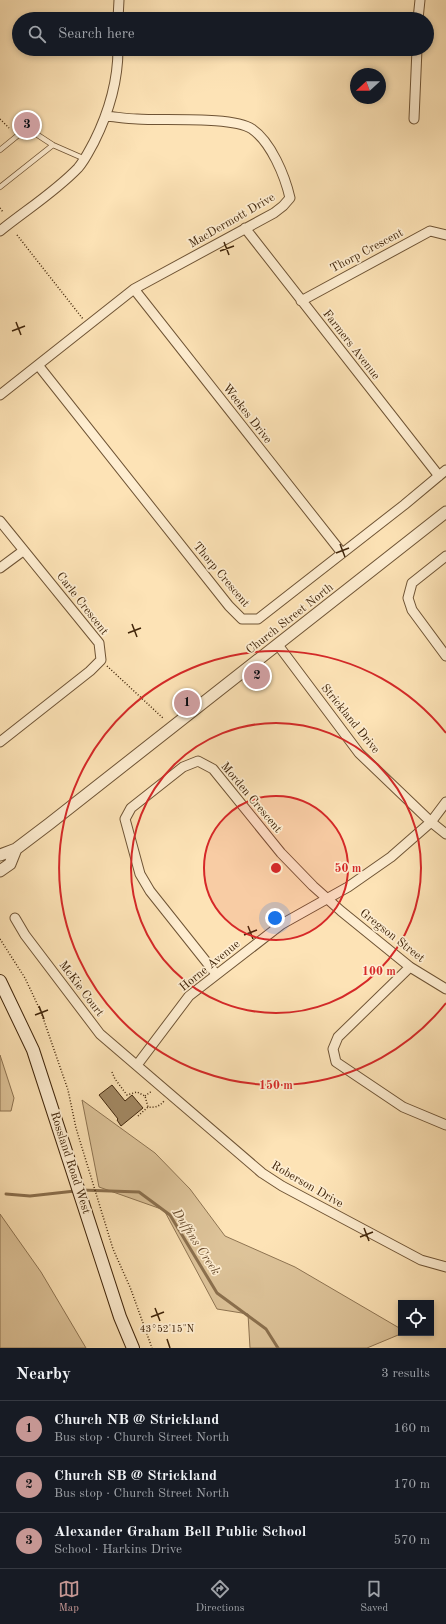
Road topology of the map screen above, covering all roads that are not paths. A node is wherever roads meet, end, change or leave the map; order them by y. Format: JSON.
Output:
{"nodes":[{"id":1,"x":119,"y":0,"type":"edge"},
{"id":2,"x":420,"y":0,"type":"edge"},
{"id":3,"x":118,"y":12,"type":"edge"},
{"id":4,"x":419,"y":12,"type":"edge"},
{"id":5,"x":118,"y":56,"type":"edge"},
{"id":6,"x":417,"y":56,"type":"edge"},
{"id":7,"x":106,"y":116,"type":"junction"},
{"id":8,"x":414,"y":119,"type":"dead end"},
{"id":9,"x":53,"y":145,"type":"junction"},
{"id":10,"x":0,"y":150,"type":"edge"},
{"id":11,"x":85,"y":159,"type":"junction"},
{"id":12,"x":0,"y":187,"type":"edge"},
{"id":13,"x":245,"y":228,"type":"junction"},
{"id":14,"x":0,"y":231,"type":"edge"},
{"id":15,"x":446,"y":235,"type":"edge"},
{"id":16,"x":134,"y":289,"type":"junction"},
{"id":17,"x":301,"y":301,"type":"junction"},
{"id":18,"x":38,"y":365,"type":"junction"},
{"id":19,"x":0,"y":394,"type":"edge"},
{"id":20,"x":442,"y":473,"type":"edge"},
{"id":21,"x":446,"y":512,"type":"edge"},
{"id":22,"x":0,"y":521,"type":"edge"},
{"id":23,"x":23,"y":550,"type":"junction"},
{"id":24,"x":342,"y":553,"type":"junction"},
{"id":25,"x":446,"y":556,"type":"edge"},
{"id":26,"x":0,"y":568,"type":"edge"},
{"id":27,"x":278,"y":645,"type":"junction"},
{"id":28,"x":446,"y":656,"type":"edge"},
{"id":29,"x":0,"y":742,"type":"edge"},
{"id":30,"x":446,"y":802,"type":"edge"},
{"id":31,"x":431,"y":822,"type":"junction"},
{"id":32,"x":446,"y":834,"type":"edge"},
{"id":33,"x":16,"y":849,"type":"junction"},
{"id":34,"x":0,"y":855,"type":"edge"},
{"id":35,"x":0,"y":871,"type":"edge"},
{"id":36,"x":326,"y":899,"type":"junction"},
{"id":37,"x":16,"y":918,"type":"dead end"},
{"id":38,"x":410,"y":967,"type":"junction"},
{"id":39,"x":216,"y":974,"type":"junction"},
{"id":40,"x":0,"y":981,"type":"edge"},
{"id":41,"x":446,"y":989,"type":"edge"},
{"id":42,"x":137,"y":1065,"type":"junction"},
{"id":43,"x":446,"y":1125,"type":"edge"},
{"id":44,"x":446,"y":1267,"type":"edge"},
{"id":45,"x":133,"y":1348,"type":"edge"}],
"edges":[{"from":1,"to":3,"type":"street"},
{"from":2,"to":4,"type":"street"},
{"from":5,"to":7,"type":"street"},
{"from":6,"to":8,"type":"street"},
{"from":7,"to":11,"type":"street"},
{"from":7,"to":13,"type":"street","name":"MacDermott Drive"},
{"from":9,"to":10,"type":"lane"},
{"from":9,"to":11,"type":"lane"},
{"from":9,"to":12,"type":"lane"},
{"from":11,"to":14,"type":"street"},
{"from":13,"to":16,"type":"street","name":"MacDermott Drive"},
{"from":13,"to":17,"type":"street","name":"Farmers Avenue"},
{"from":15,"to":17,"type":"street","name":"Thorp Crescent"},
{"from":16,"to":18,"type":"street","name":"MacDermott Drive"},
{"from":16,"to":24,"type":"street","name":"Weekes Drive"},
{"from":17,"to":20,"type":"street","name":"Farmers Avenue"},
{"from":18,"to":19,"type":"street","name":"MacDermott Drive"},
{"from":18,"to":24,"type":"street","name":"Thorp Crescent"},
{"from":20,"to":24,"type":"street","name":"Thorp Crescent"},
{"from":21,"to":27,"type":"street","name":"Church Street North"},
{"from":22,"to":23,"type":"street","name":"Carle Crescent"},
{"from":23,"to":26,"type":"street"},
{"from":23,"to":29,"type":"street","name":"Carle Crescent"},
{"from":25,"to":28,"type":"street"},
{"from":27,"to":31,"type":"street","name":"Strickland Drive"},
{"from":27,"to":33,"type":"street","name":"Church Street North"},
{"from":30,"to":31,"type":"street","name":"Horne Avenue"},
{"from":31,"to":32,"type":"street","name":"Strickland Drive"},
{"from":31,"to":36,"type":"street","name":"Horne Avenue"},
{"from":33,"to":34,"type":"street","name":"Church Street North"},
{"from":33,"to":35,"type":"street","name":"Church Street North"},
{"from":36,"to":38,"type":"street","name":"Gregson Street"},
{"from":36,"to":39,"type":"street","name":"Horne Avenue"},
{"from":36,"to":39,"type":"street","name":"Morden Crescent"},
{"from":37,"to":42,"type":"street","name":"McKie Court"},
{"from":38,"to":41,"type":"street","name":"Gregson Street"},
{"from":38,"to":43,"type":"street"},
{"from":39,"to":42,"type":"street","name":"Horne Avenue"},
{"from":40,"to":45,"type":"main road","name":"Rossland Road West"},
{"from":42,"to":44,"type":"street","name":"Roberson Drive"}]}
